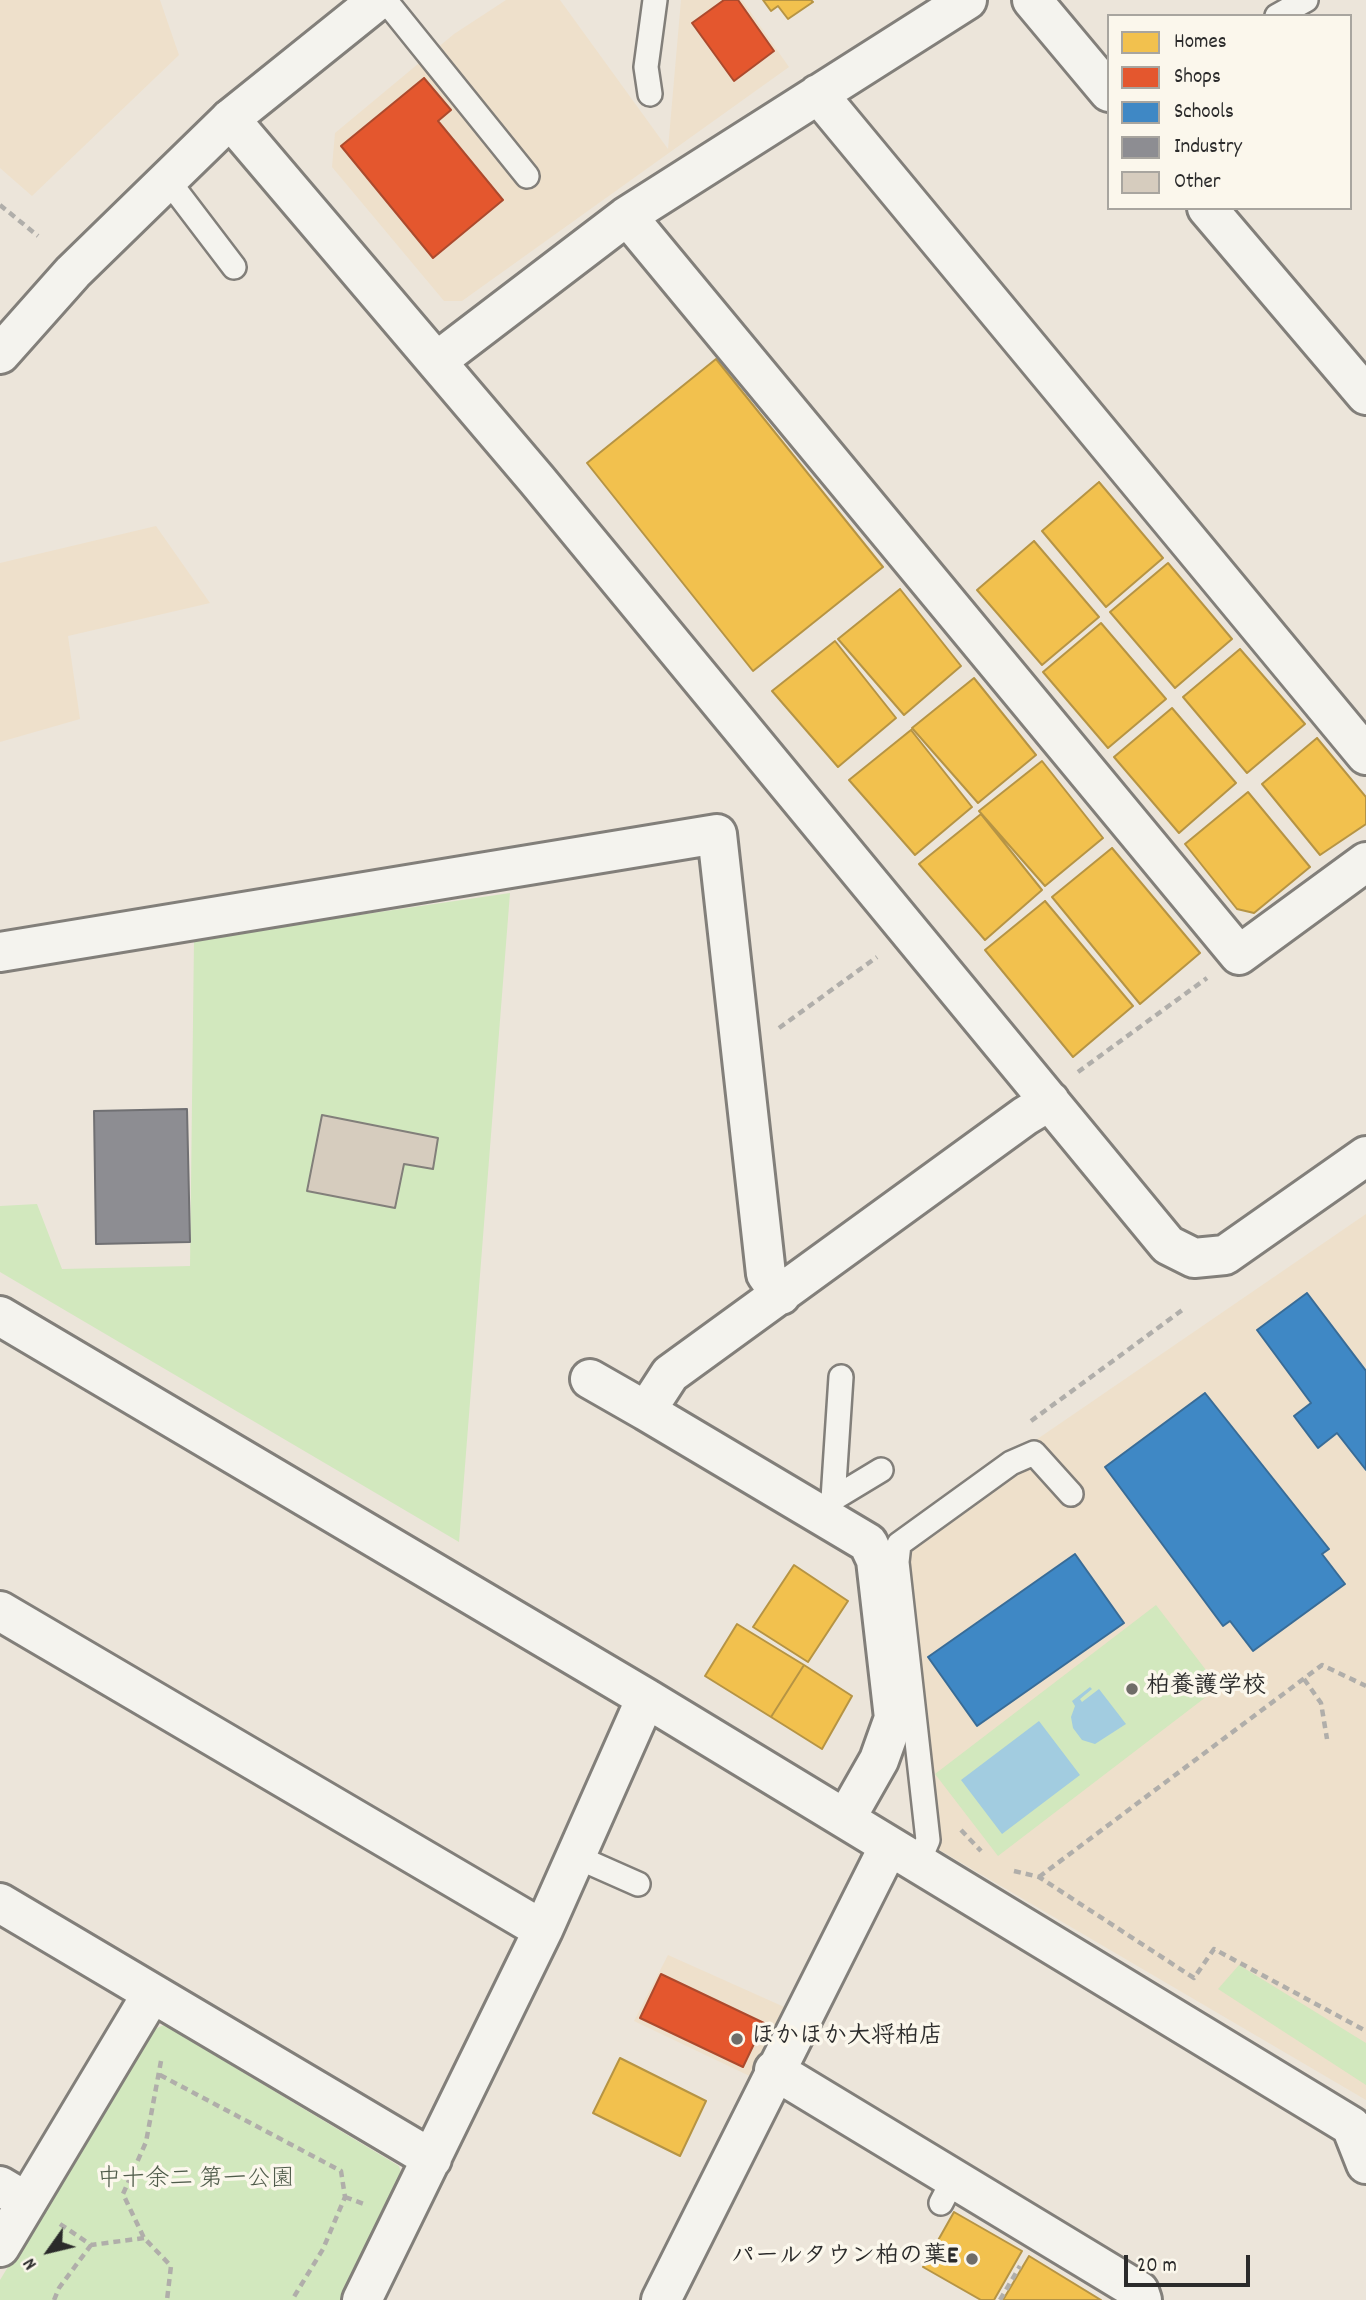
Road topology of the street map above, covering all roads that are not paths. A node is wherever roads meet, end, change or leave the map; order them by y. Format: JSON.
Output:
{"nodes":[{"id":1,"x":378,"y":0,"type":"edge"},
{"id":2,"x":385,"y":0,"type":"edge"},
{"id":3,"x":655,"y":0,"type":"edge"},
{"id":4,"x":967,"y":0,"type":"edge"},
{"id":5,"x":1032,"y":0,"type":"edge"},
{"id":6,"x":1306,"y":0,"type":"edge"},
{"id":7,"x":1281,"y":14,"type":"edge"},
{"id":8,"x":1107,"y":90,"type":"edge"},
{"id":9,"x":650,"y":94,"type":"dead end"},
{"id":10,"x":818,"y":94,"type":"junction"},
{"id":11,"x":230,"y":119,"type":"junction"},
{"id":12,"x":527,"y":176,"type":"dead end"},
{"id":13,"x":167,"y":179,"type":"junction"},
{"id":14,"x":1209,"y":210,"type":"edge"},
{"id":15,"x":627,"y":216,"type":"junction"},
{"id":16,"x":233,"y":267,"type":"dead end"},
{"id":17,"x":0,"y":354,"type":"edge"},
{"id":18,"x":437,"y":361,"type":"junction"},
{"id":19,"x":1366,"y":395,"type":"edge"},
{"id":20,"x":1366,"y":755,"type":"edge"},
{"id":21,"x":1366,"y":862,"type":"edge"},
{"id":22,"x":12,"y":953,"type":"edge"},
{"id":23,"x":1050,"y":1101,"type":"junction"},
{"id":24,"x":1366,"y":1156,"type":"edge"},
{"id":25,"x":780,"y":1295,"type":"junction"},
{"id":26,"x":0,"y":1316,"type":"edge"},
{"id":27,"x":841,"y":1377,"type":"dead end"},
{"id":28,"x":590,"y":1379,"type":"dead end"},
{"id":29,"x":646,"y":1410,"type":"junction"},
{"id":30,"x":881,"y":1471,"type":"dead end"},
{"id":31,"x":1072,"y":1494,"type":"dead end"},
{"id":32,"x":829,"y":1508,"type":"junction"},
{"id":33,"x":0,"y":1611,"type":"edge"},
{"id":34,"x":646,"y":1698,"type":"junction"},
{"id":35,"x":846,"y":1818,"type":"junction"},
{"id":36,"x":903,"y":1854,"type":"junction"},
{"id":37,"x":577,"y":1857,"type":"junction"},
{"id":38,"x":638,"y":1884,"type":"dead end"},
{"id":39,"x":0,"y":1903,"type":"edge"},
{"id":40,"x":543,"y":1930,"type":"junction"},
{"id":41,"x":151,"y":1995,"type":"junction"},
{"id":42,"x":774,"y":2070,"type":"junction"},
{"id":43,"x":432,"y":2159,"type":"junction"},
{"id":44,"x":1366,"y":2164,"type":"edge"},
{"id":45,"x":14,"y":2194,"type":"edge"},
{"id":46,"x":0,"y":2247,"type":"edge"},
{"id":47,"x":671,"y":2296,"type":"edge"},
{"id":48,"x":362,"y":2300,"type":"edge"},
{"id":49,"x":1142,"y":2300,"type":"edge"}],
"edges":[{"from":1,"to":11,"type":"street"},
{"from":2,"to":12,"type":"lane"},
{"from":3,"to":9,"type":"lane"},
{"from":4,"to":10,"type":"street"},
{"from":5,"to":8,"type":"street"},
{"from":6,"to":7,"type":"lane"},
{"from":10,"to":15,"type":"street"},
{"from":10,"to":20,"type":"street"},
{"from":11,"to":13,"type":"street"},
{"from":11,"to":18,"type":"street"},
{"from":13,"to":16,"type":"lane"},
{"from":13,"to":17,"type":"street"},
{"from":14,"to":19,"type":"street"},
{"from":15,"to":18,"type":"street"},
{"from":15,"to":21,"type":"street"},
{"from":18,"to":23,"type":"street"},
{"from":22,"to":25,"type":"street"},
{"from":23,"to":24,"type":"street"},
{"from":23,"to":25,"type":"street"},
{"from":25,"to":29,"type":"street"},
{"from":26,"to":34,"type":"street"},
{"from":27,"to":32,"type":"lane"},
{"from":28,"to":29,"type":"street"},
{"from":29,"to":32,"type":"street"},
{"from":30,"to":32,"type":"lane"},
{"from":31,"to":36,"type":"lane"},
{"from":32,"to":35,"type":"street"},
{"from":33,"to":40,"type":"street"},
{"from":34,"to":35,"type":"street"},
{"from":34,"to":37,"type":"street"},
{"from":35,"to":36,"type":"street"},
{"from":36,"to":42,"type":"street"},
{"from":36,"to":44,"type":"street"},
{"from":37,"to":38,"type":"lane"},
{"from":37,"to":40,"type":"street"},
{"from":39,"to":41,"type":"street"},
{"from":40,"to":43,"type":"street"},
{"from":41,"to":43,"type":"street"},
{"from":41,"to":45,"type":"street"},
{"from":42,"to":47,"type":"street"},
{"from":42,"to":49,"type":"street"},
{"from":43,"to":48,"type":"street"},
{"from":45,"to":46,"type":"street"}]}
